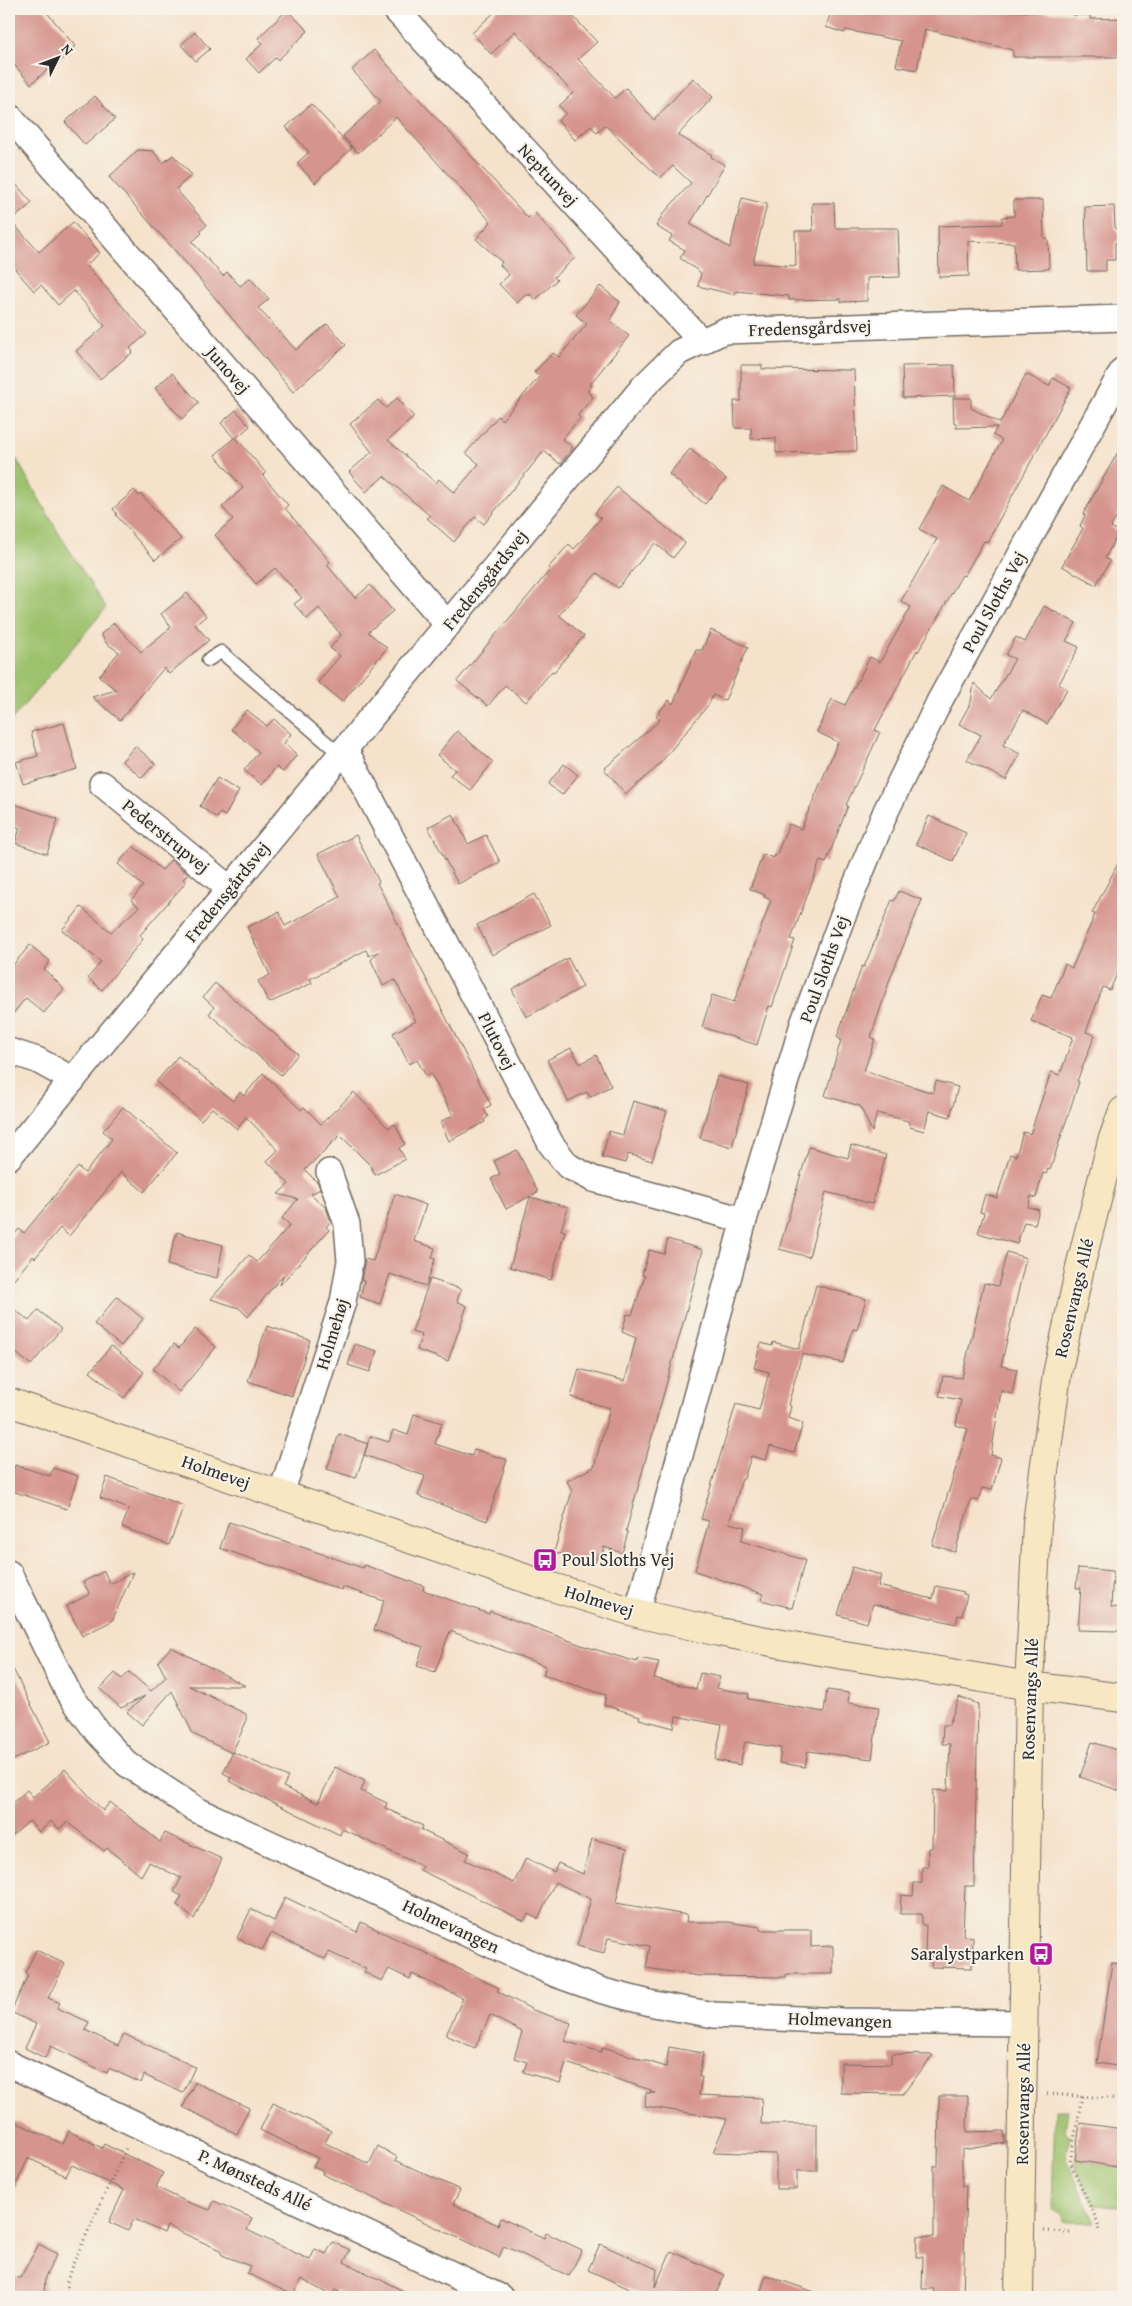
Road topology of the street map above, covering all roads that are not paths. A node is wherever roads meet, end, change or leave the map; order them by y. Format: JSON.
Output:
{"nodes":[{"id":1,"x":395,"y":9,"type":"edge"},
{"id":2,"x":9,"y":116,"type":"edge"},
{"id":3,"x":1123,"y":318,"type":"edge"},
{"id":4,"x":702,"y":342,"type":"junction"},
{"id":5,"x":1123,"y":370,"type":"edge"},
{"id":6,"x":448,"y":625,"type":"junction"},
{"id":7,"x":208,"y":660,"type":"dead end"},
{"id":8,"x":343,"y":752,"type":"junction"},
{"id":9,"x":102,"y":784,"type":"dead end"},
{"id":10,"x":230,"y":889,"type":"junction"},
{"id":11,"x":9,"y":1050,"type":"edge"},
{"id":12,"x":73,"y":1080,"type":"junction"},
{"id":13,"x":1123,"y":1111,"type":"edge"},
{"id":14,"x":9,"y":1157,"type":"edge"},
{"id":15,"x":330,"y":1172,"type":"dead end"},
{"id":16,"x":744,"y":1220,"type":"junction"},
{"id":17,"x":9,"y":1402,"type":"edge"},
{"id":18,"x":282,"y":1494,"type":"junction"},
{"id":19,"x":9,"y":1573,"type":"edge"},
{"id":20,"x":638,"y":1613,"type":"junction"},
{"id":21,"x":1029,"y":1686,"type":"junction"},
{"id":22,"x":1123,"y":1698,"type":"edge"},
{"id":23,"x":1024,"y":2023,"type":"junction"},
{"id":24,"x":9,"y":2064,"type":"edge"},
{"id":25,"x":500,"y":2297,"type":"edge"},
{"id":26,"x":1019,"y":2297,"type":"edge"}],
"edges":[{"from":1,"to":4,"type":"street","name":"Neptunvej"},
{"from":2,"to":6,"type":"street","name":"Junovej"},
{"from":3,"to":4,"type":"street","name":"Fredensgårdsvej"},
{"from":4,"to":6,"type":"street","name":"Fredensgårdsvej"},
{"from":5,"to":16,"type":"street","name":"Poul Sloths Vej"},
{"from":6,"to":8,"type":"street","name":"Fredensgårdsvej"},
{"from":7,"to":8,"type":"lane"},
{"from":8,"to":10,"type":"street","name":"Fredensgårdsvej"},
{"from":8,"to":16,"type":"street","name":"Plutovej"},
{"from":9,"to":10,"type":"street","name":"Pederstrupvej"},
{"from":10,"to":12,"type":"street","name":"Fredensgårdsvej"},
{"from":11,"to":12,"type":"street"},
{"from":12,"to":14,"type":"street","name":"Fredensgårdsvej"},
{"from":13,"to":21,"type":"street","name":"Rosenvangs Allé"},
{"from":15,"to":18,"type":"street","name":"Holmehøj"},
{"from":16,"to":20,"type":"street","name":"Poul Sloths Vej"},
{"from":17,"to":18,"type":"street","name":"Holmevej"},
{"from":18,"to":20,"type":"street","name":"Holmevej"},
{"from":19,"to":23,"type":"street","name":"Holmevangen"},
{"from":20,"to":21,"type":"street","name":"Holmevej"},
{"from":21,"to":22,"type":"street","name":"Holmevej"},
{"from":21,"to":23,"type":"street","name":"Rosenvangs Allé"},
{"from":23,"to":26,"type":"street","name":"Rosenvangs Allé"},
{"from":24,"to":25,"type":"street","name":"P. Mønsteds Allé"}]}
